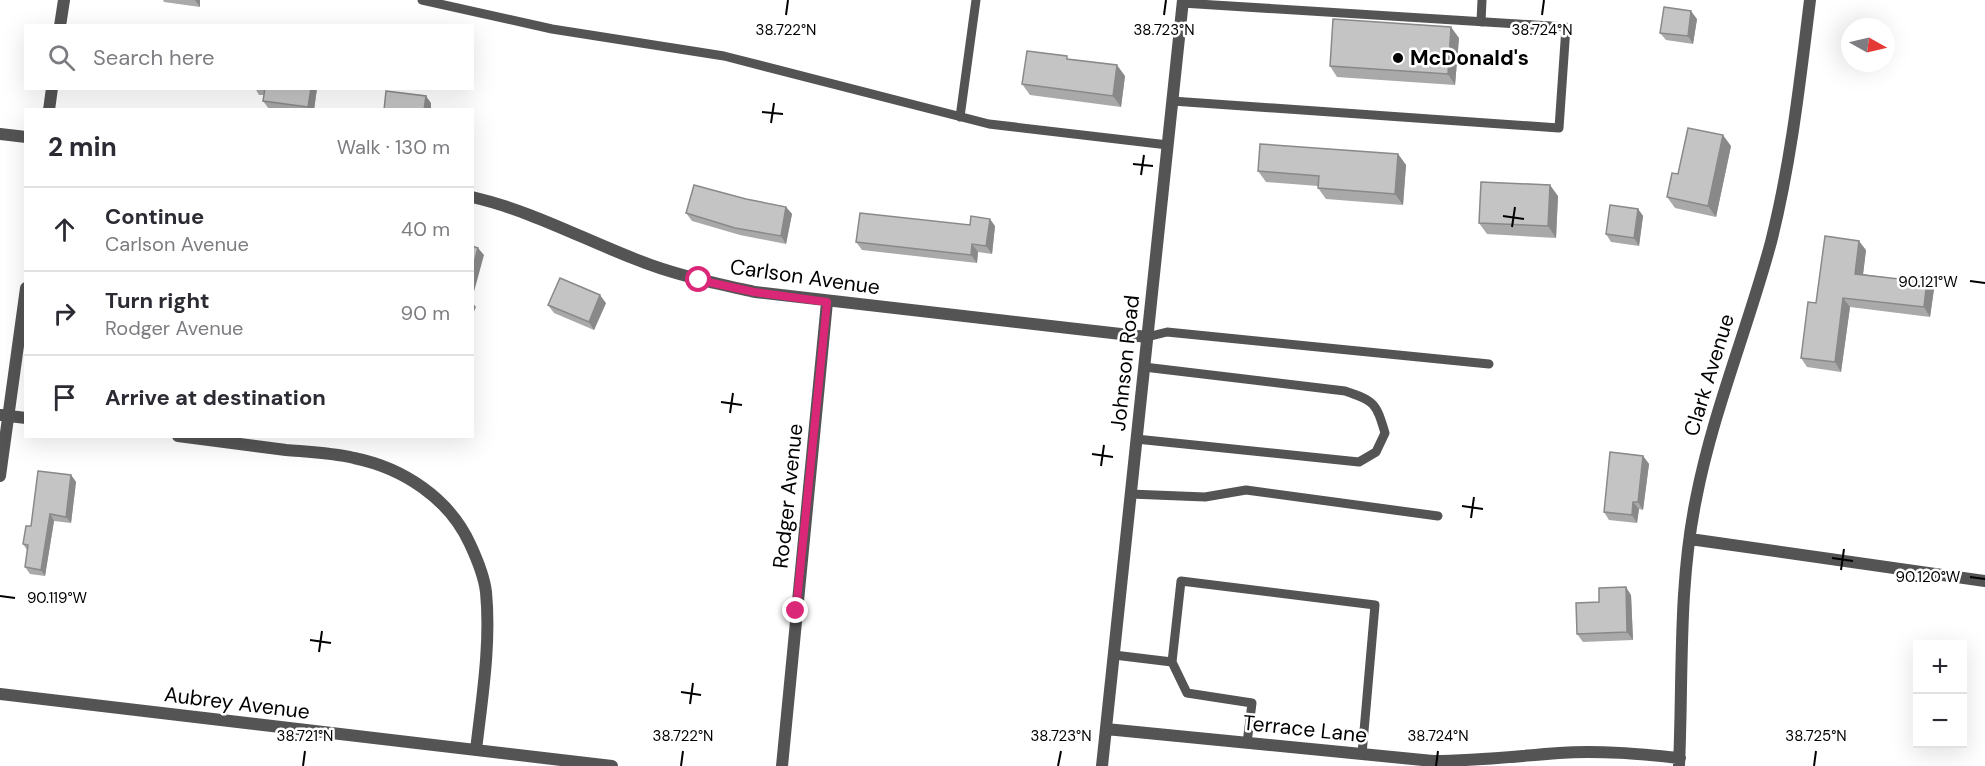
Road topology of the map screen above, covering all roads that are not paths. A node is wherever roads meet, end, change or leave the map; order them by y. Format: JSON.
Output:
{"nodes":[{"id":1,"x":64,"y":0,"type":"edge"},
{"id":2,"x":422,"y":0,"type":"edge"},
{"id":3,"x":976,"y":0,"type":"edge"},
{"id":4,"x":1482,"y":0,"type":"edge"},
{"id":5,"x":1810,"y":0,"type":"edge"},
{"id":6,"x":1182,"y":1,"type":"edge"},
{"id":7,"x":1481,"y":22,"type":"junction"},
{"id":8,"x":60,"y":24,"type":"edge"},
{"id":9,"x":52,"y":90,"type":"edge"},
{"id":10,"x":1172,"y":101,"type":"junction"},
{"id":11,"x":49,"y":108,"type":"edge"},
{"id":12,"x":960,"y":117,"type":"junction"},
{"id":13,"x":0,"y":134,"type":"edge"},
{"id":14,"x":24,"y":137,"type":"edge"},
{"id":15,"x":1168,"y":145,"type":"junction"},
{"id":16,"x":474,"y":198,"type":"edge"},
{"id":17,"x":24,"y":300,"type":"edge"},
{"id":18,"x":827,"y":302,"type":"junction"},
{"id":19,"x":1147,"y":337,"type":"junction"},
{"id":20,"x":1489,"y":364,"type":"dead end"},
{"id":21,"x":1144,"y":367,"type":"junction"},
{"id":22,"x":4,"y":416,"type":"edge"},
{"id":23,"x":24,"y":418,"type":"edge"},
{"id":24,"x":194,"y":438,"type":"edge"},
{"id":25,"x":1136,"y":439,"type":"junction"},
{"id":26,"x":0,"y":476,"type":"edge"},
{"id":27,"x":1130,"y":494,"type":"junction"},
{"id":28,"x":1438,"y":516,"type":"dead end"},
{"id":29,"x":1690,"y":539,"type":"junction"},
{"id":30,"x":1985,"y":581,"type":"edge"},
{"id":31,"x":1114,"y":655,"type":"junction"},
{"id":32,"x":1172,"y":662,"type":"junction"},
{"id":33,"x":0,"y":694,"type":"edge"},
{"id":34,"x":1106,"y":729,"type":"junction"},
{"id":35,"x":1248,"y":743,"type":"junction"},
{"id":36,"x":477,"y":750,"type":"junction"},
{"id":37,"x":1362,"y":754,"type":"junction"},
{"id":38,"x":1679,"y":762,"type":"edge"},
{"id":39,"x":612,"y":766,"type":"edge"},
{"id":40,"x":782,"y":766,"type":"edge"},
{"id":41,"x":1102,"y":766,"type":"edge"}],
"edges":[{"from":1,"to":8,"type":"street"},
{"from":2,"to":12,"type":"lane"},
{"from":3,"to":12,"type":"lane"},
{"from":4,"to":7,"type":"lane"},
{"from":5,"to":29,"type":"street","name":"Clark Avenue"},
{"from":6,"to":7,"type":"lane"},
{"from":6,"to":10,"type":"street","name":"Johnson Road"},
{"from":7,"to":10,"type":"lane"},
{"from":9,"to":11,"type":"street"},
{"from":10,"to":15,"type":"street","name":"Johnson Road"},
{"from":12,"to":15,"type":"lane"},
{"from":13,"to":14,"type":"street"},
{"from":15,"to":19,"type":"street","name":"Johnson Road"},
{"from":16,"to":18,"type":"street","name":"Carlson Avenue"},
{"from":17,"to":22,"type":"street"},
{"from":18,"to":19,"type":"street","name":"Carlson Avenue"},
{"from":18,"to":40,"type":"street","name":"Rodger Avenue"},
{"from":19,"to":20,"type":"lane"},
{"from":19,"to":21,"type":"street","name":"Johnson Road"},
{"from":21,"to":25,"type":"street","name":"Johnson Road"},
{"from":21,"to":25,"type":"lane"},
{"from":22,"to":23,"type":"street"},
{"from":22,"to":26,"type":"street"},
{"from":24,"to":36,"type":"street"},
{"from":25,"to":27,"type":"street","name":"Johnson Road"},
{"from":27,"to":28,"type":"lane"},
{"from":27,"to":31,"type":"street","name":"Johnson Road"},
{"from":29,"to":30,"type":"street"},
{"from":29,"to":38,"type":"street","name":"Clark Avenue"},
{"from":31,"to":32,"type":"lane"},
{"from":31,"to":34,"type":"street","name":"Johnson Road"},
{"from":32,"to":35,"type":"lane"},
{"from":32,"to":37,"type":"lane"},
{"from":33,"to":36,"type":"street","name":"Aubrey Avenue"},
{"from":34,"to":35,"type":"street","name":"Terrace Lane"},
{"from":34,"to":41,"type":"street","name":"Johnson Road"},
{"from":35,"to":37,"type":"street","name":"Terrace Lane"},
{"from":36,"to":39,"type":"street","name":"Aubrey Avenue"},
{"from":37,"to":38,"type":"street","name":"Terrace Lane"}]}
